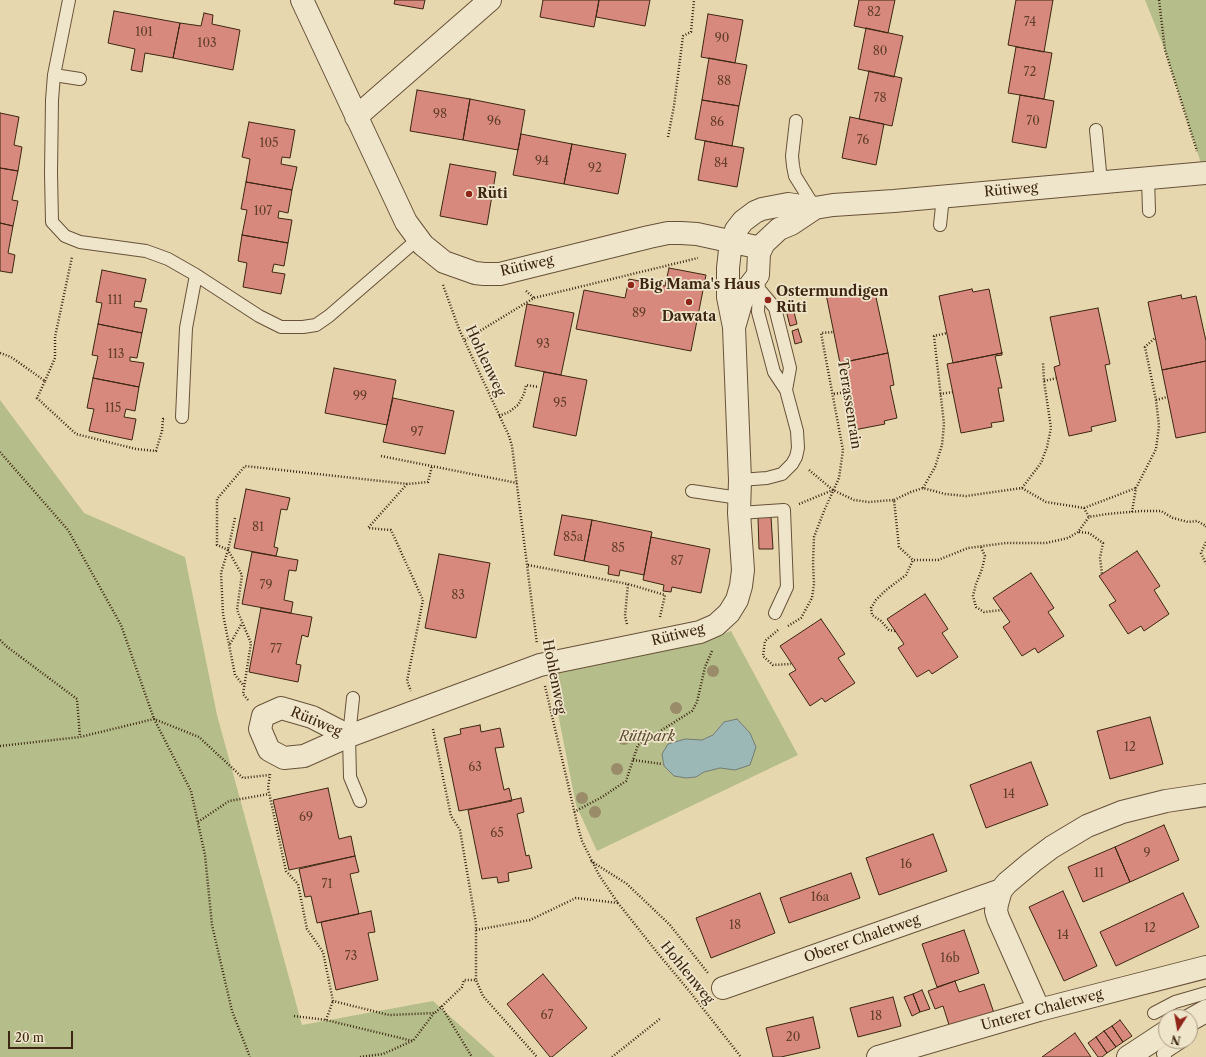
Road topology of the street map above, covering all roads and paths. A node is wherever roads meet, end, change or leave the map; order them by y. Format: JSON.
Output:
{"nodes":[{"id":1,"x":69,"y":0,"type":"edge"},
{"id":2,"x":490,"y":0,"type":"edge"},
{"id":3,"x":694,"y":0,"type":"edge"},
{"id":4,"x":1160,"y":0,"type":"edge"},
{"id":5,"x":297,"y":2,"type":"edge"},
{"id":6,"x":54,"y":75,"type":"junction"},
{"id":7,"x":80,"y":80,"type":"dead end"},
{"id":8,"x":356,"y":117,"type":"junction"},
{"id":9,"x":796,"y":121,"type":"dead end"},
{"id":10,"x":1096,"y":130,"type":"dead end"},
{"id":11,"x":668,"y":137,"type":"dead end"},
{"id":12,"x":1205,"y":173,"type":"edge"},
{"id":13,"x":1148,"y":178,"type":"junction"},
{"id":14,"x":1101,"y":182,"type":"junction"},
{"id":15,"x":943,"y":197,"type":"junction"},
{"id":16,"x":815,"y":208,"type":"junction"},
{"id":17,"x":1149,"y":211,"type":"dead end"},
{"id":18,"x":940,"y":224,"type":"dead end"},
{"id":19,"x":418,"y":239,"type":"junction"},
{"id":20,"x":732,"y":242,"type":"junction"},
{"id":21,"x":761,"y":248,"type":"junction"},
{"id":22,"x":73,"y":255,"type":"dead end"},
{"id":23,"x":705,"y":256,"type":"dead end"},
{"id":24,"x":444,"y":262,"type":"junction"},
{"id":25,"x":196,"y":275,"type":"junction"},
{"id":26,"x":759,"y":282,"type":"junction"},
{"id":27,"x":734,"y":328,"type":"junction"},
{"id":28,"x":833,"y":332,"type":"dead end"},
{"id":29,"x":947,"y":333,"type":"dead end"},
{"id":30,"x":1155,"y":338,"type":"dead end"},
{"id":31,"x":464,"y":340,"type":"junction"},
{"id":32,"x":0,"y":353,"type":"edge"},
{"id":33,"x":1043,"y":363,"type":"dead end"},
{"id":34,"x":1057,"y":378,"type":"dead end"},
{"id":35,"x":45,"y":381,"type":"junction"},
{"id":36,"x":1044,"y":381,"type":"junction"},
{"id":37,"x":539,"y":387,"type":"dead end"},
{"id":38,"x":786,"y":390,"type":"junction"},
{"id":39,"x":846,"y":392,"type":"dead end"},
{"id":40,"x":953,"y":392,"type":"dead end"},
{"id":41,"x":834,"y":394,"type":"junction"},
{"id":42,"x":940,"y":394,"type":"junction"},
{"id":43,"x":1167,"y":397,"type":"dead end"},
{"id":44,"x":1156,"y":400,"type":"junction"},
{"id":45,"x":499,"y":416,"type":"junction"},
{"id":46,"x":182,"y":417,"type":"joint"},
{"id":47,"x":0,"y":452,"type":"edge"},
{"id":48,"x":381,"y":456,"type":"dead end"},
{"id":49,"x":432,"y":466,"type":"junction"},
{"id":50,"x":814,"y":473,"type":"dead end"},
{"id":51,"x":517,"y":483,"type":"junction"},
{"id":52,"x":408,"y":484,"type":"junction"},
{"id":53,"x":923,"y":488,"type":"junction"},
{"id":54,"x":1022,"y":488,"type":"junction"},
{"id":55,"x":1136,"y":488,"type":"junction"},
{"id":56,"x":833,"y":490,"type":"junction"},
{"id":57,"x":692,"y":491,"type":"dead end"},
{"id":58,"x":739,"y":497,"type":"junction"},
{"id":59,"x":894,"y":500,"type":"junction"},
{"id":60,"x":1084,"y":508,"type":"junction"},
{"id":61,"x":784,"y":510,"type":"junction"},
{"id":62,"x":1132,"y":512,"type":"junction"},
{"id":63,"x":1089,"y":517,"type":"junction"},
{"id":64,"x":234,"y":518,"type":"dead end"},
{"id":65,"x":1206,"y":529,"type":"edge"},
{"id":66,"x":1078,"y":532,"type":"junction"},
{"id":67,"x":1206,"y":542,"type":"edge"},
{"id":68,"x":981,"y":547,"type":"junction"},
{"id":69,"x":228,"y":550,"type":"junction"},
{"id":70,"x":913,"y":560,"type":"junction"},
{"id":71,"x":1206,"y":564,"type":"edge"},
{"id":72,"x":528,"y":565,"type":"junction"},
{"id":73,"x":1102,"y":574,"type":"dead end"},
{"id":74,"x":628,"y":584,"type":"junction"},
{"id":75,"x":1002,"y":610,"type":"dead end"},
{"id":76,"x":775,"y":613,"type":"dead end"},
{"id":77,"x":720,"y":621,"type":"junction"},
{"id":78,"x":242,"y":623,"type":"junction"},
{"id":79,"x":896,"y":631,"type":"dead end"},
{"id":80,"x":0,"y":640,"type":"edge"},
{"id":81,"x":654,"y":642,"type":"junction"},
{"id":82,"x":230,"y":645,"type":"junction"},
{"id":83,"x":631,"y":646,"type":"junction"},
{"id":84,"x":540,"y":665,"type":"junction"},
{"id":85,"x":244,"y":686,"type":"junction"},
{"id":86,"x":353,"y":698,"type":"dead end"},
{"id":87,"x":425,"y":707,"type":"junction"},
{"id":88,"x":263,"y":716,"type":"junction"},
{"id":89,"x":154,"y":719,"type":"junction"},
{"id":90,"x":349,"y":736,"type":"junction"},
{"id":91,"x":80,"y":738,"type":"junction"},
{"id":92,"x":0,"y":746,"type":"edge"},
{"id":93,"x":273,"y":752,"type":"junction"},
{"id":94,"x":633,"y":760,"type":"junction"},
{"id":95,"x":662,"y":764,"type":"dead end"},
{"id":96,"x":270,"y":775,"type":"junction"},
{"id":97,"x":269,"y":794,"type":"junction"},
{"id":98,"x":1206,"y":795,"type":"edge"},
{"id":99,"x":360,"y":801,"type":"dead end"},
{"id":100,"x":574,"y":812,"type":"junction"},
{"id":101,"x":198,"y":822,"type":"junction"},
{"id":102,"x":591,"y":860,"type":"junction"},
{"id":103,"x":1001,"y":890,"type":"junction"},
{"id":104,"x":618,"y":903,"type":"junction"},
{"id":105,"x":476,"y":930,"type":"junction"},
{"id":106,"x":1206,"y":967,"type":"edge"},
{"id":107,"x":476,"y":980,"type":"junction"},
{"id":108,"x":723,"y":988,"type":"joint"},
{"id":109,"x":1206,"y":994,"type":"edge"},
{"id":110,"x":332,"y":1001,"type":"junction"},
{"id":111,"x":441,"y":1006,"type":"junction"},
{"id":112,"x":1039,"y":1010,"type":"junction"},
{"id":113,"x":435,"y":1013,"type":"junction"},
{"id":114,"x":1154,"y":1013,"type":"dead end"},
{"id":115,"x":294,"y":1016,"type":"dead end"},
{"id":116,"x":661,"y":1018,"type":"dead end"},
{"id":117,"x":326,"y":1020,"type":"junction"},
{"id":118,"x":1158,"y":1037,"type":"edge"},
{"id":119,"x":413,"y":1041,"type":"junction"},
{"id":120,"x":1171,"y":1049,"type":"edge"},
{"id":121,"x":250,"y":1057,"type":"edge"},
{"id":122,"x":360,"y":1057,"type":"edge"},
{"id":123,"x":472,"y":1057,"type":"edge"},
{"id":124,"x":537,"y":1057,"type":"edge"},
{"id":125,"x":612,"y":1057,"type":"edge"},
{"id":126,"x":741,"y":1057,"type":"edge"},
{"id":127,"x":878,"y":1057,"type":"edge"},
{"id":128,"x":1128,"y":1057,"type":"edge"},
{"id":129,"x":1165,"y":1057,"type":"edge"}],
"edges":[{"from":1,"to":6,"type":"lane"},
{"from":2,"to":8,"type":"street"},
{"from":3,"to":11,"type":"path"},
{"from":4,"to":12,"type":"path"},
{"from":5,"to":8,"type":"street","name":"Rütiweg"},
{"from":6,"to":7,"type":"lane"},
{"from":6,"to":25,"type":"lane"},
{"from":8,"to":19,"type":"street","name":"Rütiweg"},
{"from":9,"to":16,"type":"lane"},
{"from":10,"to":14,"type":"lane"},
{"from":12,"to":13,"type":"street","name":"Rütiweg"},
{"from":13,"to":14,"type":"street","name":"Rütiweg"},
{"from":13,"to":17,"type":"lane"},
{"from":14,"to":15,"type":"street","name":"Rütiweg"},
{"from":15,"to":16,"type":"street","name":"Rütiweg"},
{"from":15,"to":18,"type":"lane"},
{"from":16,"to":20,"type":"street","name":"Rütiweg"},
{"from":16,"to":21,"type":"street","name":"Rütiweg"},
{"from":19,"to":24,"type":"street","name":"Rütiweg"},
{"from":19,"to":25,"type":"lane"},
{"from":20,"to":21,"type":"street","name":"Rütiweg"},
{"from":20,"to":24,"type":"street","name":"Rütiweg"},
{"from":20,"to":27,"type":"street","name":"Rütiweg"},
{"from":21,"to":26,"type":"street"},
{"from":22,"to":35,"type":"path"},
{"from":23,"to":31,"type":"path"},
{"from":24,"to":31,"type":"path","name":"Hohlenweg"},
{"from":25,"to":46,"type":"lane"},
{"from":26,"to":27,"type":"street","name":"Rütiweg"},
{"from":26,"to":38,"type":"lane"},
{"from":26,"to":38,"type":"lane"},
{"from":27,"to":58,"type":"street","name":"Rütiweg"},
{"from":28,"to":41,"type":"path","name":"Terrassenrain"},
{"from":29,"to":42,"type":"path"},
{"from":30,"to":44,"type":"path"},
{"from":31,"to":45,"type":"path","name":"Hohlenweg"},
{"from":32,"to":35,"type":"path"},
{"from":33,"to":36,"type":"path"},
{"from":34,"to":36,"type":"path"},
{"from":35,"to":46,"type":"path"},
{"from":36,"to":54,"type":"path"},
{"from":37,"to":45,"type":"path"},
{"from":38,"to":58,"type":"lane"},
{"from":39,"to":41,"type":"path"},
{"from":40,"to":42,"type":"path"},
{"from":41,"to":56,"type":"path","name":"Terrassenrain"},
{"from":42,"to":53,"type":"path"},
{"from":43,"to":44,"type":"path"},
{"from":44,"to":55,"type":"path"},
{"from":45,"to":51,"type":"path","name":"Hohlenweg"},
{"from":47,"to":89,"type":"path"},
{"from":48,"to":49,"type":"path"},
{"from":49,"to":51,"type":"path"},
{"from":49,"to":52,"type":"path"},
{"from":50,"to":56,"type":"path"},
{"from":51,"to":72,"type":"path","name":"Hohlenweg"},
{"from":52,"to":69,"type":"path"},
{"from":52,"to":87,"type":"path"},
{"from":53,"to":54,"type":"path"},
{"from":53,"to":59,"type":"path"},
{"from":54,"to":60,"type":"path"},
{"from":55,"to":60,"type":"path"},
{"from":55,"to":62,"type":"path"},
{"from":56,"to":59,"type":"path"},
{"from":56,"to":61,"type":"path"},
{"from":57,"to":58,"type":"lane"},
{"from":58,"to":61,"type":"lane"},
{"from":58,"to":77,"type":"street","name":"Rütiweg"},
{"from":59,"to":70,"type":"path"},
{"from":60,"to":63,"type":"path"},
{"from":61,"to":76,"type":"lane"},
{"from":62,"to":63,"type":"path"},
{"from":62,"to":65,"type":"path"},
{"from":63,"to":66,"type":"path"},
{"from":64,"to":69,"type":"path"},
{"from":66,"to":68,"type":"path"},
{"from":66,"to":73,"type":"path"},
{"from":67,"to":71,"type":"path"},
{"from":68,"to":70,"type":"path"},
{"from":68,"to":75,"type":"path"},
{"from":69,"to":78,"type":"path"},
{"from":69,"to":82,"type":"path"},
{"from":70,"to":79,"type":"path"},
{"from":72,"to":74,"type":"path"},
{"from":72,"to":84,"type":"path","name":"Hohlenweg"},
{"from":74,"to":81,"type":"path"},
{"from":74,"to":83,"type":"path"},
{"from":77,"to":81,"type":"street","name":"Rütiweg"},
{"from":77,"to":94,"type":"path"},
{"from":78,"to":82,"type":"path"},
{"from":78,"to":85,"type":"path"},
{"from":80,"to":91,"type":"path"},
{"from":81,"to":83,"type":"street","name":"Rütiweg"},
{"from":82,"to":85,"type":"path"},
{"from":83,"to":84,"type":"street","name":"Rütiweg"},
{"from":84,"to":87,"type":"street","name":"Rütiweg"},
{"from":84,"to":100,"type":"path","name":"Hohlenweg"},
{"from":85,"to":88,"type":"path"},
{"from":86,"to":90,"type":"lane"},
{"from":87,"to":90,"type":"street","name":"Rütiweg"},
{"from":87,"to":105,"type":"path"},
{"from":88,"to":90,"type":"street","name":"Rütiweg"},
{"from":88,"to":93,"type":"street"},
{"from":89,"to":91,"type":"path"},
{"from":89,"to":96,"type":"path"},
{"from":89,"to":101,"type":"path"},
{"from":90,"to":93,"type":"street","name":"Rütiweg"},
{"from":90,"to":99,"type":"lane"},
{"from":91,"to":92,"type":"path"},
{"from":93,"to":96,"type":"path"},
{"from":94,"to":95,"type":"path"},
{"from":94,"to":100,"type":"path"},
{"from":96,"to":97,"type":"path"},
{"from":97,"to":101,"type":"path"},
{"from":97,"to":110,"type":"path"},
{"from":98,"to":103,"type":"street","name":"Oberer Chaletweg"},
{"from":100,"to":102,"type":"path","name":"Hohlenweg"},
{"from":101,"to":121,"type":"path"},
{"from":102,"to":104,"type":"path","name":"Hohlenweg"},
{"from":102,"to":108,"type":"path"},
{"from":103,"to":108,"type":"street","name":"Oberer Chaletweg"},
{"from":103,"to":112,"type":"street"},
{"from":104,"to":105,"type":"path"},
{"from":104,"to":126,"type":"path","name":"Hohlenweg"},
{"from":105,"to":107,"type":"path"},
{"from":106,"to":112,"type":"street","name":"Unterer Chaletweg"},
{"from":107,"to":111,"type":"path"},
{"from":107,"to":124,"type":"path"},
{"from":109,"to":114,"type":"lane"},
{"from":110,"to":113,"type":"path"},
{"from":110,"to":117,"type":"path"},
{"from":111,"to":113,"type":"path"},
{"from":111,"to":123,"type":"path"},
{"from":112,"to":127,"type":"street","name":"Unterer Chaletweg"},
{"from":113,"to":119,"type":"path"},
{"from":115,"to":117,"type":"path"},
{"from":116,"to":125,"type":"path"},
{"from":117,"to":119,"type":"path"},
{"from":118,"to":128,"type":"street"},
{"from":119,"to":122,"type":"path"},
{"from":120,"to":129,"type":"lane"}]}
